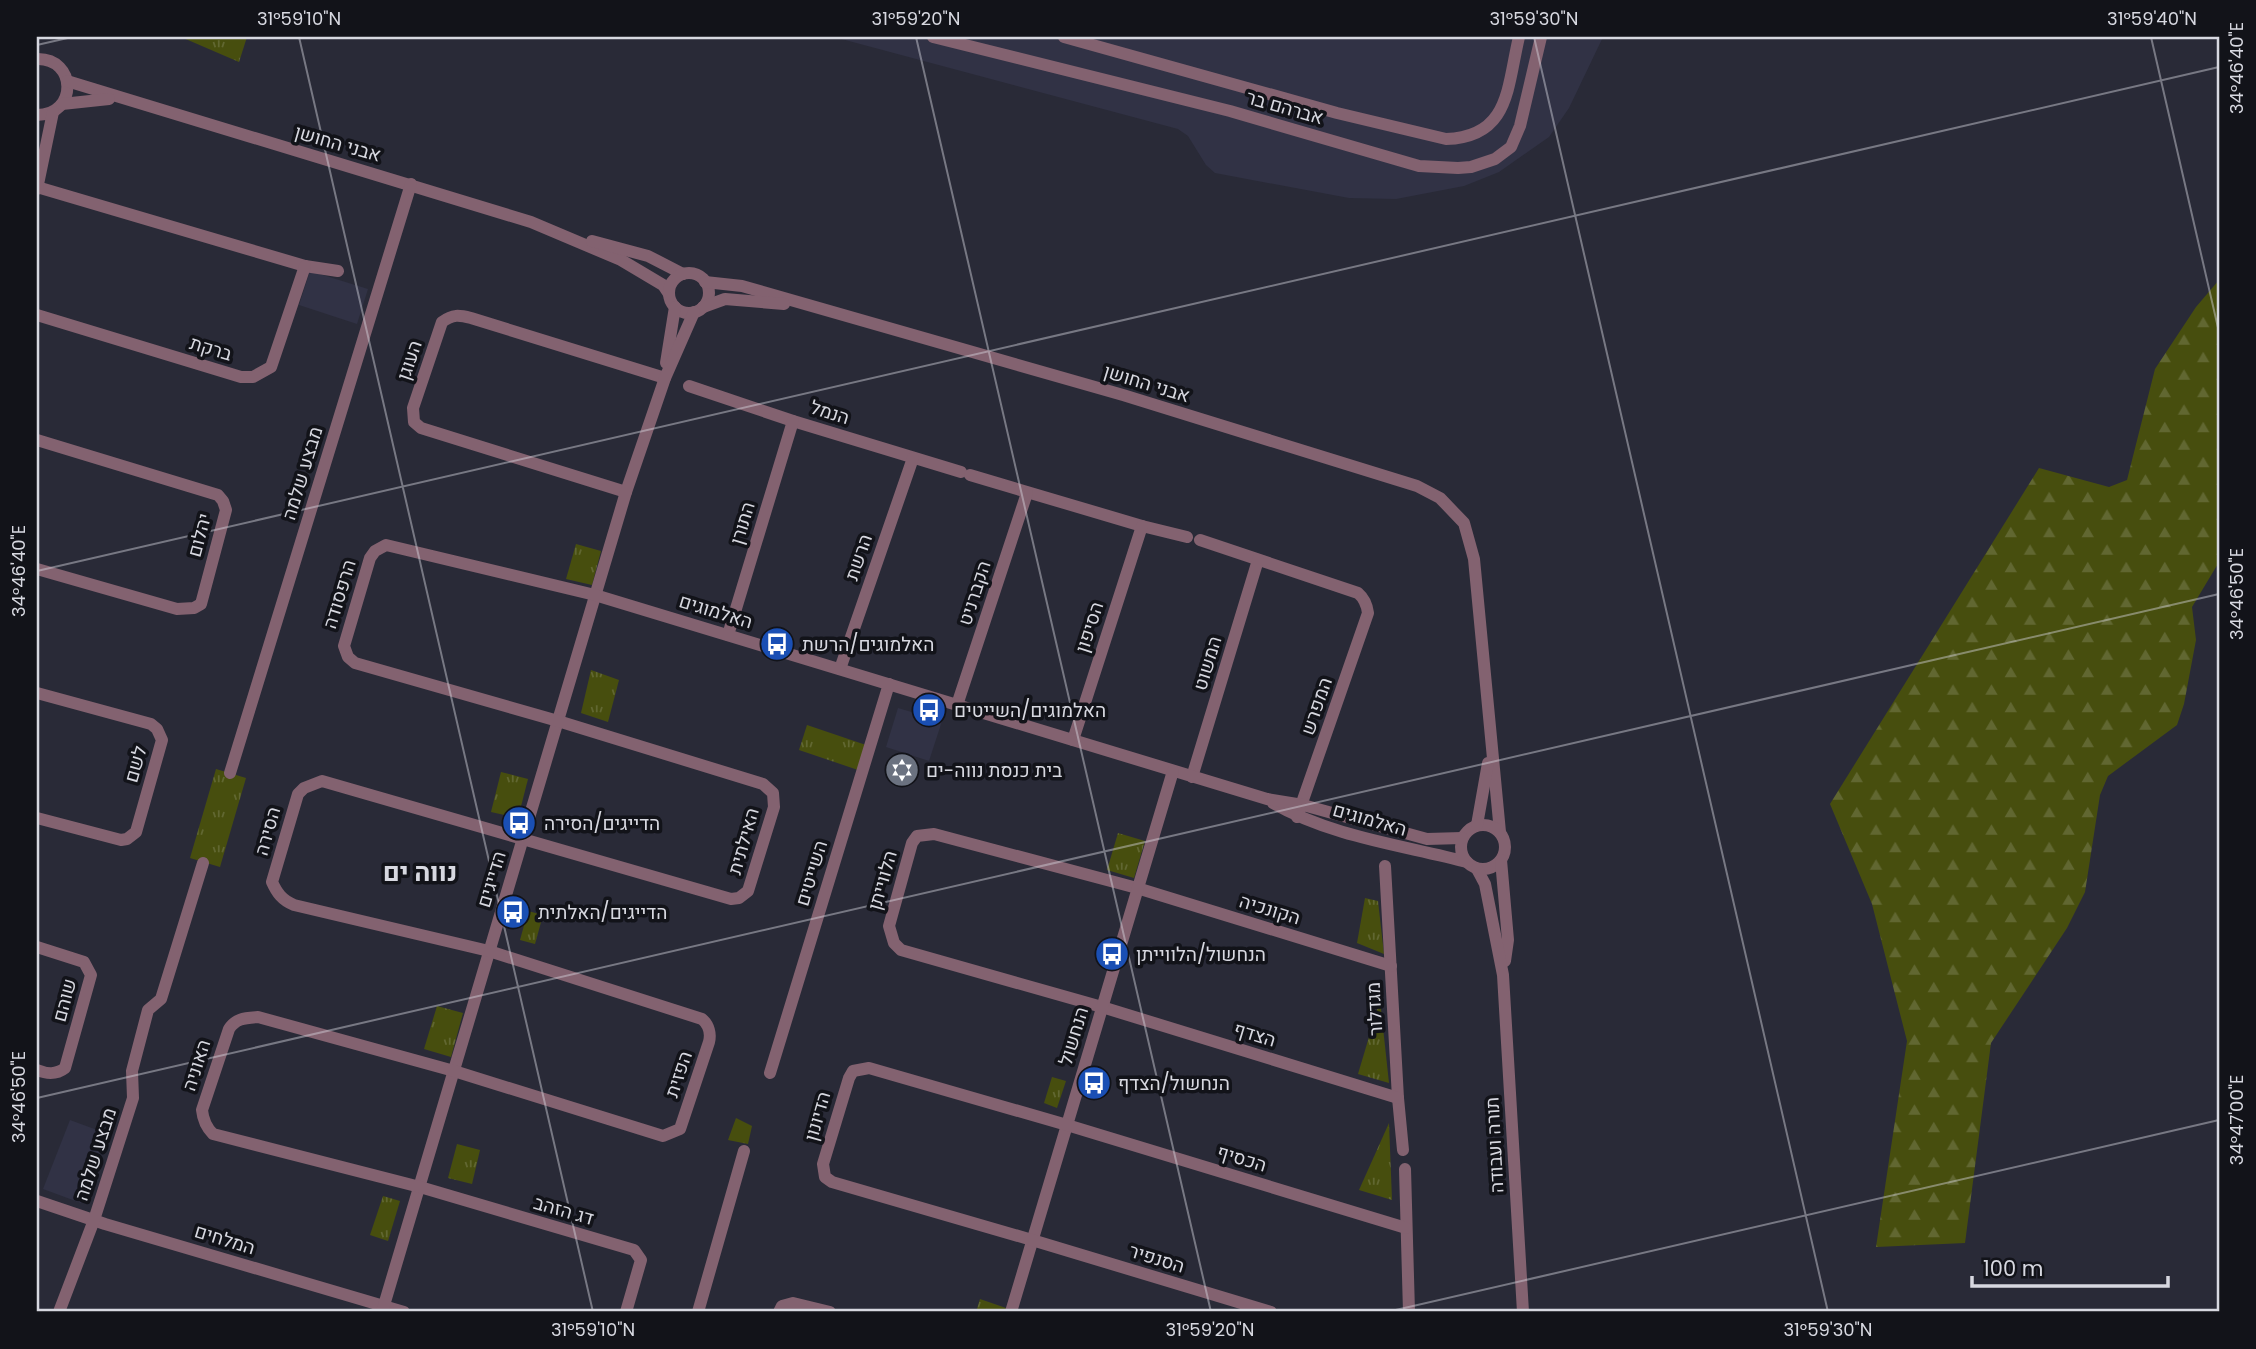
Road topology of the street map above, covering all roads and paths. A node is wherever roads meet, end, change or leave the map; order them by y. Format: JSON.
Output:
{"nodes":[{"id":1,"x":933,"y":37,"type":"edge"},
{"id":2,"x":1064,"y":37,"type":"edge"},
{"id":3,"x":1519,"y":37,"type":"edge"},
{"id":4,"x":1541,"y":37,"type":"edge"},
{"id":5,"x":37,"y":59,"type":"edge"},
{"id":6,"x":67,"y":81,"type":"junction"},
{"id":7,"x":120,"y":98,"type":"junction"},
{"id":8,"x":58,"y":108,"type":"junction"},
{"id":9,"x":37,"y":115,"type":"edge"},
{"id":10,"x":411,"y":184,"type":"junction"},
{"id":11,"x":37,"y":188,"type":"edge"},
{"id":12,"x":545,"y":228,"type":"junction"},
{"id":13,"x":306,"y":266,"type":"junction"},
{"id":14,"x":338,"y":271,"type":"dead end"},
{"id":15,"x":682,"y":274,"type":"junction"},
{"id":16,"x":705,"y":282,"type":"junction"},
{"id":17,"x":669,"y":294,"type":"junction"},
{"id":18,"x":675,"y":307,"type":"junction"},
{"id":19,"x":699,"y":309,"type":"junction"},
{"id":20,"x":823,"y":309,"type":"junction"},
{"id":21,"x":37,"y":315,"type":"edge"},
{"id":22,"x":665,"y":377,"type":"junction"},
{"id":23,"x":689,"y":386,"type":"dead end"},
{"id":24,"x":793,"y":421,"type":"junction"},
{"id":25,"x":37,"y":440,"type":"edge"},
{"id":26,"x":913,"y":458,"type":"junction"},
{"id":27,"x":626,"y":492,"type":"junction"},
{"id":28,"x":1027,"y":493,"type":"junction"},
{"id":29,"x":1142,"y":526,"type":"junction"},
{"id":30,"x":1187,"y":537,"type":"dead end"},
{"id":31,"x":1200,"y":540,"type":"dead end"},
{"id":32,"x":1258,"y":560,"type":"junction"},
{"id":33,"x":37,"y":569,"type":"edge"},
{"id":34,"x":595,"y":595,"type":"junction"},
{"id":35,"x":728,"y":635,"type":"junction"},
{"id":36,"x":839,"y":669,"type":"junction"},
{"id":37,"x":889,"y":684,"type":"junction"},
{"id":38,"x":37,"y":693,"type":"edge"},
{"id":39,"x":957,"y":705,"type":"junction"},
{"id":40,"x":558,"y":721,"type":"junction"},
{"id":41,"x":1073,"y":740,"type":"junction"},
{"id":42,"x":1490,"y":746,"type":"junction"},
{"id":43,"x":1173,"y":771,"type":"junction"},
{"id":44,"x":230,"y":773,"type":"dead end"},
{"id":45,"x":1192,"y":776,"type":"junction"},
{"id":46,"x":1300,"y":811,"type":"junction"},
{"id":47,"x":37,"y":818,"type":"edge"},
{"id":48,"x":1477,"y":825,"type":"junction"},
{"id":49,"x":1500,"y":832,"type":"junction"},
{"id":50,"x":1462,"y":838,"type":"junction"},
{"id":51,"x":523,"y":839,"type":"junction"},
{"id":52,"x":1501,"y":860,"type":"junction"},
{"id":53,"x":203,"y":863,"type":"dead end"},
{"id":54,"x":1385,"y":866,"type":"dead end"},
{"id":55,"x":1472,"y":866,"type":"junction"},
{"id":56,"x":1137,"y":888,"type":"junction"},
{"id":57,"x":37,"y":947,"type":"edge"},
{"id":58,"x":489,"y":951,"type":"junction"},
{"id":59,"x":1391,"y":966,"type":"junction"},
{"id":60,"x":1503,"y":975,"type":"junction"},
{"id":61,"x":1101,"y":1007,"type":"junction"},
{"id":62,"x":37,"y":1070,"type":"edge"},
{"id":63,"x":454,"y":1071,"type":"junction"},
{"id":64,"x":770,"y":1073,"type":"dead end"},
{"id":65,"x":1398,"y":1098,"type":"junction"},
{"id":66,"x":1067,"y":1125,"type":"junction"},
{"id":67,"x":1403,"y":1150,"type":"dead end"},
{"id":68,"x":744,"y":1152,"type":"dead end"},
{"id":69,"x":1405,"y":1169,"type":"dead end"},
{"id":70,"x":420,"y":1187,"type":"junction"},
{"id":71,"x":37,"y":1201,"type":"edge"},
{"id":72,"x":94,"y":1220,"type":"junction"},
{"id":73,"x":1406,"y":1228,"type":"junction"},
{"id":74,"x":1032,"y":1240,"type":"junction"},
{"id":75,"x":383,"y":1309,"type":"edge"},
{"id":76,"x":59,"y":1312,"type":"edge"},
{"id":77,"x":404,"y":1312,"type":"edge"},
{"id":78,"x":626,"y":1312,"type":"edge"},
{"id":79,"x":698,"y":1312,"type":"edge"},
{"id":80,"x":779,"y":1312,"type":"edge"},
{"id":81,"x":830,"y":1312,"type":"edge"},
{"id":82,"x":1011,"y":1312,"type":"edge"},
{"id":83,"x":1271,"y":1312,"type":"edge"},
{"id":84,"x":1409,"y":1312,"type":"edge"},
{"id":85,"x":1523,"y":1312,"type":"edge"}],
"edges":[{"from":1,"to":4,"type":"street","name":"אברהם בר"},
{"from":2,"to":3,"type":"street","name":"אברהם בר"},
{"from":5,"to":6,"type":"street"},
{"from":6,"to":7,"type":"street","name":"אבני החושן"},
{"from":6,"to":8,"type":"street"},
{"from":7,"to":8,"type":"street","name":"אבני החושן"},
{"from":7,"to":10,"type":"street","name":"אבני החושן"},
{"from":8,"to":9,"type":"street","name":"אבני החושן"},
{"from":8,"to":11,"type":"street"},
{"from":10,"to":12,"type":"street","name":"אבני החושן"},
{"from":10,"to":44,"type":"street","name":"מבצע שלמה"},
{"from":11,"to":13,"type":"street"},
{"from":12,"to":15,"type":"street","name":"אבני החושן"},
{"from":12,"to":17,"type":"street","name":"אבני החושן"},
{"from":13,"to":14,"type":"street"},
{"from":13,"to":21,"type":"street","name":"ברקת"},
{"from":15,"to":16,"type":"street"},
{"from":15,"to":17,"type":"street"},
{"from":16,"to":19,"type":"street"},
{"from":16,"to":20,"type":"street","name":"אבני החושן"},
{"from":17,"to":18,"type":"street"},
{"from":18,"to":19,"type":"street"},
{"from":18,"to":22,"type":"street","name":"הדייגים"},
{"from":19,"to":20,"type":"street","name":"אבני החושן"},
{"from":19,"to":22,"type":"street","name":"הדייגים"},
{"from":20,"to":42,"type":"street","name":"אבני החושן"},
{"from":22,"to":27,"type":"street","name":"הדייגים"},
{"from":22,"to":27,"type":"street","name":"העוגן"},
{"from":23,"to":24,"type":"street","name":"הנמל"},
{"from":24,"to":26,"type":"street","name":"הנמל"},
{"from":24,"to":35,"type":"street","name":"התורן"},
{"from":25,"to":33,"type":"street","name":"יהלום"},
{"from":26,"to":28,"type":"street","name":"הנמל"},
{"from":26,"to":36,"type":"street","name":"הרשת"},
{"from":27,"to":34,"type":"street","name":"הדייגים"},
{"from":28,"to":29,"type":"street","name":"הנמל"},
{"from":28,"to":39,"type":"street","name":"הקברניט"},
{"from":29,"to":30,"type":"street","name":"הנמל"},
{"from":29,"to":41,"type":"street","name":"הסיפון"},
{"from":31,"to":32,"type":"street"},
{"from":32,"to":45,"type":"street","name":"המשוט"},
{"from":32,"to":46,"type":"street","name":"המפרש"},
{"from":34,"to":35,"type":"street","name":"האלמוגים"},
{"from":34,"to":40,"type":"street","name":"הדייגים"},
{"from":34,"to":40,"type":"street","name":"הרפסודה"},
{"from":35,"to":36,"type":"street","name":"האלמוגים"},
{"from":36,"to":37,"type":"street","name":"האלמוגים"},
{"from":37,"to":39,"type":"street","name":"האלמוגים"},
{"from":37,"to":64,"type":"street","name":"השייטים"},
{"from":38,"to":47,"type":"street","name":"לשם"},
{"from":39,"to":41,"type":"street","name":"האלמוגים"},
{"from":40,"to":51,"type":"street","name":"הדייגים"},
{"from":40,"to":51,"type":"street","name":"האילתית"},
{"from":41,"to":43,"type":"street","name":"האלמוגים"},
{"from":42,"to":48,"type":"street"},
{"from":42,"to":49,"type":"street"},
{"from":43,"to":45,"type":"street","name":"האלמוגים"},
{"from":43,"to":56,"type":"street","name":"הנחשול"},
{"from":45,"to":46,"type":"street","name":"האלמוגים"},
{"from":46,"to":50,"type":"street","name":"האלמוגים"},
{"from":46,"to":55,"type":"street","name":"האלמוגים"},
{"from":48,"to":49,"type":"street"},
{"from":48,"to":50,"type":"street"},
{"from":49,"to":52,"type":"street"},
{"from":50,"to":55,"type":"street"},
{"from":51,"to":58,"type":"street","name":"הדייגים"},
{"from":51,"to":58,"type":"street","name":"הסירה"},
{"from":52,"to":55,"type":"street"},
{"from":52,"to":60,"type":"street","name":"תורה ועבודה"},
{"from":53,"to":72,"type":"street","name":"מבצע שלמה"},
{"from":54,"to":59,"type":"street","name":"מגדלור"},
{"from":55,"to":60,"type":"street","name":"תורה ועבודה"},
{"from":56,"to":59,"type":"street","name":"הקונכיה"},
{"from":56,"to":61,"type":"street","name":"הנחשול"},
{"from":56,"to":61,"type":"street","name":"הלווייתן"},
{"from":57,"to":62,"type":"street","name":"שוהם"},
{"from":58,"to":63,"type":"street","name":"הדייגים"},
{"from":58,"to":63,"type":"street","name":"הפזית"},
{"from":59,"to":65,"type":"street","name":"מגדלור"},
{"from":60,"to":85,"type":"street","name":"תורה ועבודה"},
{"from":61,"to":65,"type":"street","name":"הצדף"},
{"from":61,"to":66,"type":"street","name":"הנחשול"},
{"from":63,"to":70,"type":"street","name":"הדייגים"},
{"from":63,"to":70,"type":"street","name":"האוניה"},
{"from":65,"to":67,"type":"street","name":"מגדלור"},
{"from":66,"to":73,"type":"street","name":"הכסיף"},
{"from":66,"to":74,"type":"street","name":"הנחשול"},
{"from":66,"to":74,"type":"street","name":"הדיונון"},
{"from":68,"to":79,"type":"street"},
{"from":69,"to":73,"type":"street"},
{"from":70,"to":75,"type":"street","name":"הדייגים"},
{"from":70,"to":78,"type":"street","name":"דג הזהב"},
{"from":71,"to":72,"type":"street","name":"המלחים"},
{"from":72,"to":75,"type":"street","name":"המלחים"},
{"from":72,"to":76,"type":"street","name":"מבצע שלמה"},
{"from":73,"to":84,"type":"street"},
{"from":74,"to":82,"type":"street","name":"הנחשול"},
{"from":74,"to":83,"type":"street","name":"הסנפיר"},
{"from":75,"to":77,"type":"street","name":"המלחים"},
{"from":80,"to":81,"type":"street"}]}
